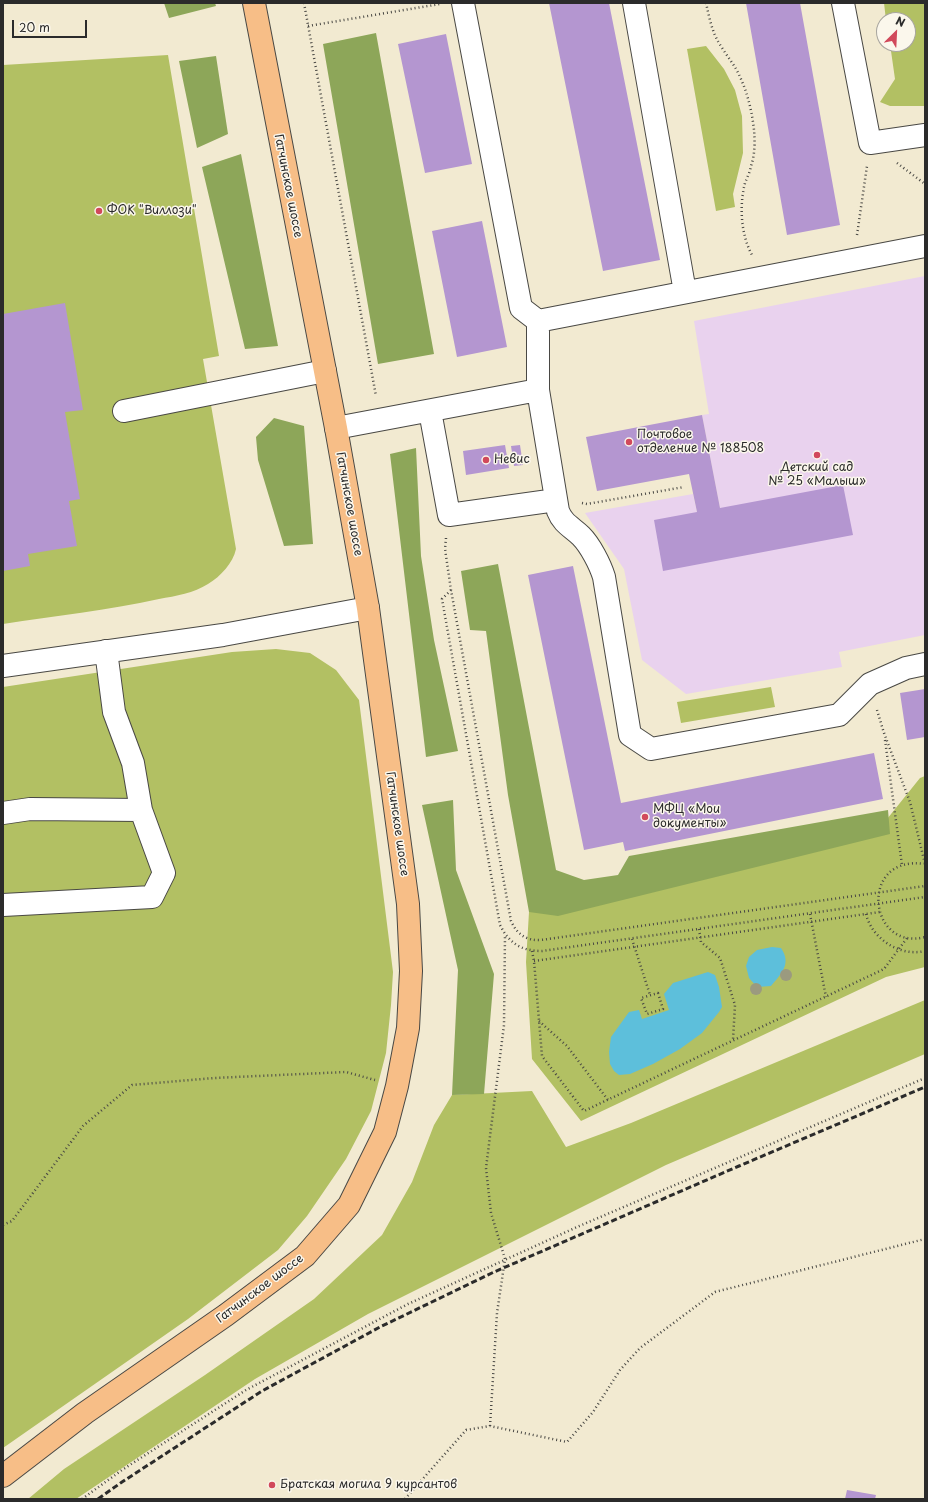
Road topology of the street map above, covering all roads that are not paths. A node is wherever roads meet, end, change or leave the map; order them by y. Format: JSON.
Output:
{"nodes":[{"id":1,"x":254,"y":3,"type":"edge"},
{"id":2,"x":463,"y":3,"type":"edge"},
{"id":3,"x":634,"y":3,"type":"edge"},
{"id":4,"x":843,"y":3,"type":"edge"},
{"id":5,"x":925,"y":135,"type":"edge"},
{"id":6,"x":925,"y":246,"type":"edge"},
{"id":7,"x":685,"y":292,"type":"junction"},
{"id":8,"x":538,"y":321,"type":"junction"},
{"id":9,"x":324,"y":371,"type":"junction"},
{"id":10,"x":538,"y":390,"type":"junction"},
{"id":11,"x":124,"y":411,"type":"dead end"},
{"id":12,"x":430,"y":411,"type":"junction"},
{"id":13,"x":336,"y":428,"type":"junction"},
{"id":14,"x":556,"y":500,"type":"junction"},
{"id":15,"x":368,"y":608,"type":"junction"},
{"id":16,"x":106,"y":651,"type":"junction"},
{"id":17,"x":925,"y":664,"type":"edge"},
{"id":18,"x":3,"y":666,"type":"edge"},
{"id":19,"x":141,"y":810,"type":"junction"},
{"id":20,"x":3,"y":813,"type":"edge"},
{"id":21,"x":3,"y":905,"type":"edge"},
{"id":22,"x":3,"y":1476,"type":"edge"}],
"edges":[{"from":1,"to":9,"type":"main road","name":"Гатчинское шоссе"},
{"from":2,"to":8,"type":"street"},
{"from":3,"to":7,"type":"street"},
{"from":4,"to":5,"type":"street"},
{"from":6,"to":7,"type":"street"},
{"from":7,"to":8,"type":"street"},
{"from":8,"to":10,"type":"street"},
{"from":9,"to":11,"type":"street"},
{"from":9,"to":13,"type":"main road","name":"Гатчинское шоссе"},
{"from":10,"to":12,"type":"street"},
{"from":10,"to":14,"type":"street"},
{"from":12,"to":13,"type":"street"},
{"from":12,"to":14,"type":"street"},
{"from":13,"to":15,"type":"main road","name":"Гатчинское шоссе"},
{"from":14,"to":17,"type":"street"},
{"from":15,"to":16,"type":"street"},
{"from":15,"to":22,"type":"main road","name":"Гатчинское шоссе"},
{"from":16,"to":18,"type":"street"},
{"from":16,"to":19,"type":"street"},
{"from":19,"to":20,"type":"street"},
{"from":19,"to":21,"type":"street"}]}
